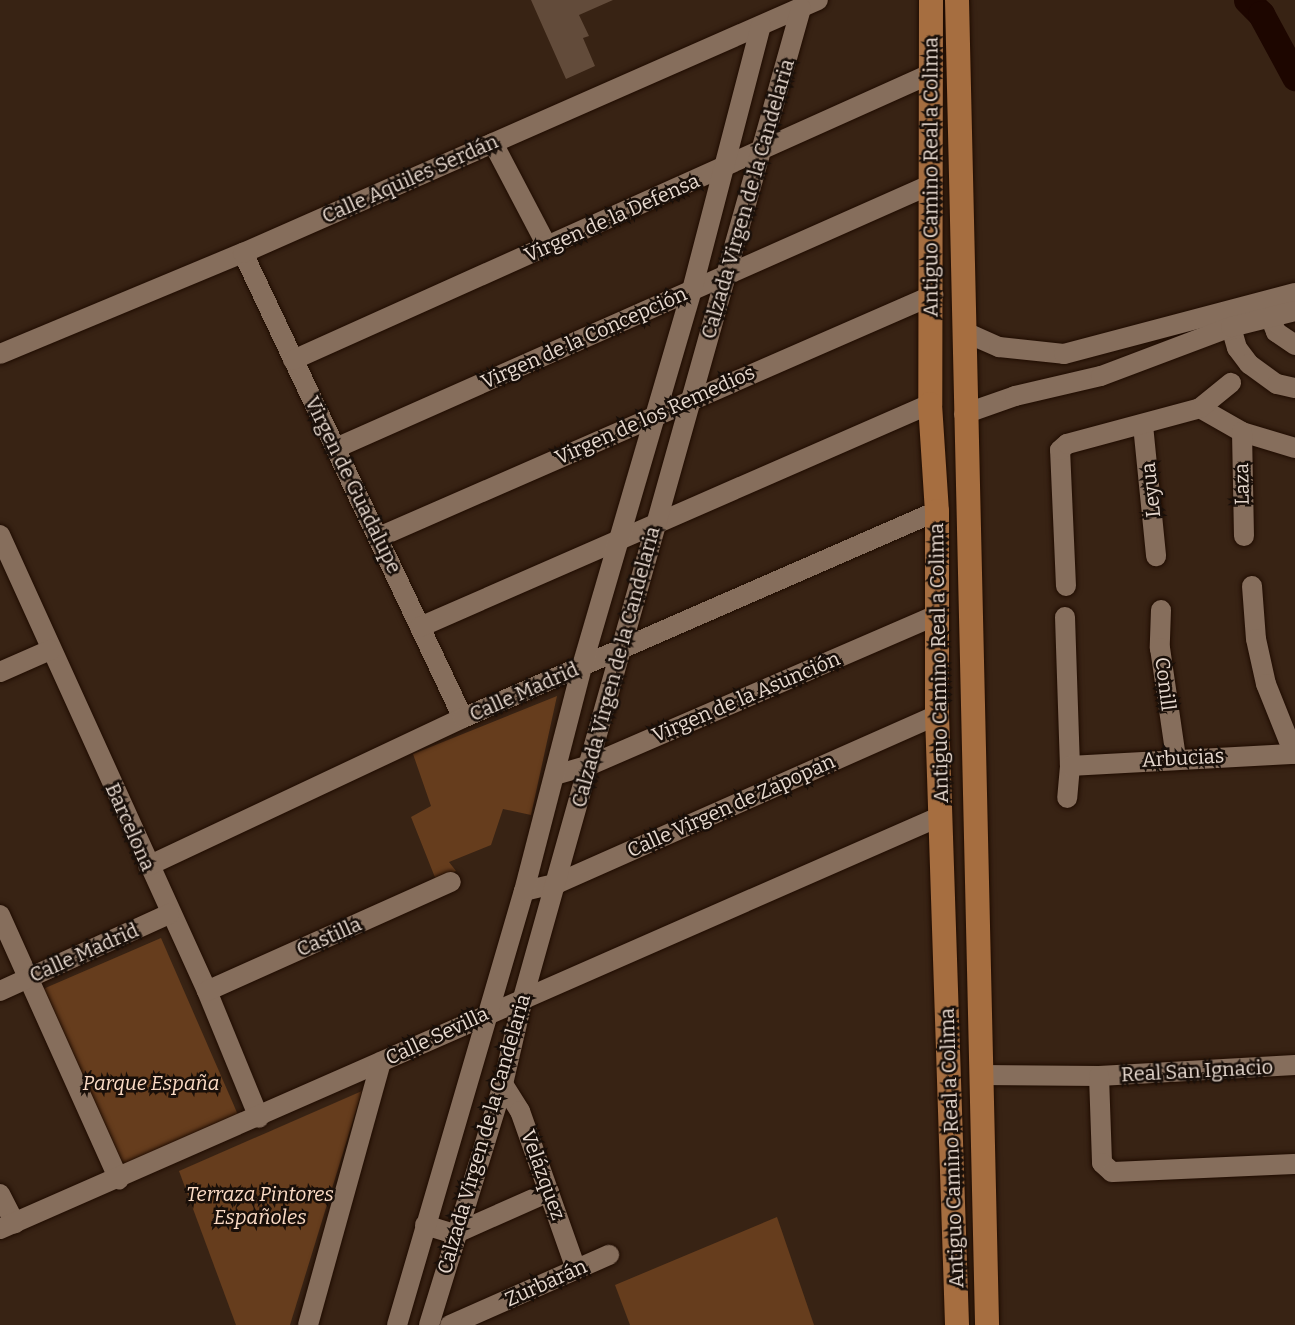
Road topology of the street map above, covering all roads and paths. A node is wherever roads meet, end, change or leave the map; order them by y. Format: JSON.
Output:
{"nodes":[{"id":1,"x":931,"y":0,"type":"edge"},
{"id":2,"x":957,"y":0,"type":"edge"},
{"id":3,"x":966,"y":0,"type":"edge"},
{"id":4,"x":809,"y":4,"type":"edge"},
{"id":5,"x":760,"y":26,"type":"junction"},
{"id":6,"x":930,"y":74,"type":"junction"},
{"id":7,"x":960,"y":113,"type":"junction"},
{"id":8,"x":493,"y":143,"type":"junction"},
{"id":9,"x":760,"y":152,"type":"junction"},
{"id":10,"x":720,"y":171,"type":"junction"},
{"id":11,"x":932,"y":184,"type":"junction"},
{"id":12,"x":547,"y":246,"type":"junction"},
{"id":13,"x":243,"y":253,"type":"junction"},
{"id":14,"x":726,"y":278,"type":"junction"},
{"id":15,"x":692,"y":290,"type":"junction"},
{"id":16,"x":1295,"y":292,"type":"edge"},
{"id":17,"x":933,"y":296,"type":"junction"},
{"id":18,"x":1267,"y":310,"type":"junction"},
{"id":19,"x":1295,"y":311,"type":"edge"},
{"id":20,"x":1231,"y":327,"type":"junction"},
{"id":21,"x":967,"y":333,"type":"junction"},
{"id":22,"x":1146,"y":333,"type":"junction"},
{"id":23,"x":1295,"y":345,"type":"edge"},
{"id":24,"x":0,"y":354,"type":"edge"},
{"id":25,"x":1155,"y":356,"type":"junction"},
{"id":26,"x":293,"y":360,"type":"junction"},
{"id":27,"x":1231,"y":383,"type":"dead end"},
{"id":28,"x":1295,"y":388,"type":"edge"},
{"id":29,"x":692,"y":398,"type":"junction"},
{"id":30,"x":930,"y":404,"type":"junction"},
{"id":31,"x":1200,"y":408,"type":"junction"},
{"id":32,"x":964,"y":414,"type":"junction"},
{"id":33,"x":656,"y":415,"type":"junction"},
{"id":34,"x":1143,"y":425,"type":"junction"},
{"id":35,"x":1242,"y":432,"type":"junction"},
{"id":36,"x":336,"y":448,"type":"junction"},
{"id":37,"x":1295,"y":448,"type":"edge"},
{"id":38,"x":937,"y":511,"type":"junction"},
{"id":39,"x":654,"y":525,"type":"junction"},
{"id":40,"x":0,"y":536,"type":"edge"},
{"id":41,"x":1244,"y":536,"type":"dead end"},
{"id":42,"x":379,"y":537,"type":"junction"},
{"id":43,"x":618,"y":542,"type":"junction"},
{"id":44,"x":1156,"y":556,"type":"dead end"},
{"id":45,"x":1066,"y":586,"type":"dead end"},
{"id":46,"x":1252,"y":586,"type":"dead end"},
{"id":47,"x":1161,"y":610,"type":"dead end"},
{"id":48,"x":936,"y":615,"type":"junction"},
{"id":49,"x":1065,"y":617,"type":"dead end"},
{"id":50,"x":420,"y":627,"type":"junction"},
{"id":51,"x":622,"y":649,"type":"junction"},
{"id":52,"x":50,"y":650,"type":"junction"},
{"id":53,"x":582,"y":666,"type":"junction"},
{"id":54,"x":0,"y":672,"type":"edge"},
{"id":55,"x":937,"y":715,"type":"junction"},
{"id":56,"x":462,"y":718,"type":"junction"},
{"id":57,"x":1294,"y":754,"type":"edge"},
{"id":58,"x":1176,"y":758,"type":"junction"},
{"id":59,"x":590,"y":765,"type":"junction"},
{"id":60,"x":1070,"y":766,"type":"junction"},
{"id":61,"x":555,"y":775,"type":"junction"},
{"id":62,"x":1067,"y":798,"type":"dead end"},
{"id":63,"x":941,"y":816,"type":"junction"},
{"id":64,"x":148,"y":866,"type":"junction"},
{"id":65,"x":451,"y":882,"type":"dead end"},
{"id":66,"x":558,"y":883,"type":"junction"},
{"id":67,"x":524,"y":891,"type":"junction"},
{"id":68,"x":169,"y":914,"type":"junction"},
{"id":69,"x":0,"y":915,"type":"edge"},
{"id":70,"x":29,"y":978,"type":"junction"},
{"id":71,"x":0,"y":991,"type":"edge"},
{"id":72,"x":207,"y":991,"type":"junction"},
{"id":73,"x":523,"y":998,"type":"junction"},
{"id":74,"x":485,"y":1014,"type":"junction"},
{"id":75,"x":381,"y":1062,"type":"junction"},
{"id":76,"x":1295,"y":1065,"type":"edge"},
{"id":77,"x":981,"y":1075,"type":"junction"},
{"id":78,"x":1099,"y":1076,"type":"junction"},
{"id":79,"x":502,"y":1084,"type":"junction"},
{"id":80,"x":259,"y":1118,"type":"junction"},
{"id":81,"x":1295,"y":1164,"type":"edge"},
{"id":82,"x":119,"y":1180,"type":"junction"},
{"id":83,"x":549,"y":1192,"type":"junction"},
{"id":84,"x":0,"y":1194,"type":"edge"},
{"id":85,"x":8,"y":1226,"type":"edge"},
{"id":86,"x":425,"y":1226,"type":"junction"},
{"id":87,"x":454,"y":1234,"type":"junction"},
{"id":88,"x":609,"y":1255,"type":"dead end"},
{"id":89,"x":576,"y":1269,"type":"junction"},
{"id":90,"x":308,"y":1325,"type":"edge"},
{"id":91,"x":397,"y":1325,"type":"edge"},
{"id":92,"x":429,"y":1325,"type":"edge"},
{"id":93,"x":450,"y":1325,"type":"edge"},
{"id":94,"x":957,"y":1325,"type":"edge"},
{"id":95,"x":987,"y":1325,"type":"edge"}],
"edges":[{"from":1,"to":6,"type":"main road","name":"Antiguo Camino Real a Colima"},
{"from":2,"to":7,"type":"main road","name":"Antiguo Camino Real a Colima"},
{"from":3,"to":7,"type":"main road"},
{"from":4,"to":5,"type":"street","name":"Calle Aquiles Serdán"},
{"from":4,"to":9,"type":"street","name":"Calzada Virgen de la Candelaria"},
{"from":5,"to":8,"type":"street","name":"Calle Aquiles Serdán"},
{"from":5,"to":10,"type":"street","name":"Calzada Virgen de la Candelaria"},
{"from":6,"to":9,"type":"street","name":"Virgen de la Defensa"},
{"from":6,"to":11,"type":"main road","name":"Antiguo Camino Real a Colima"},
{"from":7,"to":21,"type":"main road","name":"Antiguo Camino Real a Colima"},
{"from":8,"to":12,"type":"street"},
{"from":8,"to":13,"type":"street","name":"Calle Aquiles Serdán"},
{"from":9,"to":10,"type":"street","name":"Virgen de la Defensa"},
{"from":9,"to":14,"type":"street","name":"Calzada Virgen de la Candelaria"},
{"from":10,"to":12,"type":"street","name":"Virgen de la Defensa"},
{"from":10,"to":15,"type":"street","name":"Calzada Virgen de la Candelaria"},
{"from":11,"to":14,"type":"street","name":"Virgen de la Concepción"},
{"from":11,"to":17,"type":"main road","name":"Antiguo Camino Real a Colima"},
{"from":12,"to":26,"type":"street","name":"Virgen de la Defensa"},
{"from":13,"to":24,"type":"street","name":"Calle Aquiles Serdán"},
{"from":13,"to":26,"type":"street","name":"Virgen de Guadalupe"},
{"from":14,"to":15,"type":"street","name":"Virgen de la Concepción"},
{"from":14,"to":29,"type":"street","name":"Calzada Virgen de la Candelaria"},
{"from":15,"to":33,"type":"street","name":"Calzada Virgen de la Candelaria"},
{"from":15,"to":36,"type":"street","name":"Virgen de la Concepción"},
{"from":16,"to":18,"type":"street"},
{"from":17,"to":29,"type":"street","name":"Virgen de los Remedios"},
{"from":17,"to":30,"type":"main road","name":"Antiguo Camino Real a Colima"},
{"from":18,"to":19,"type":"street"},
{"from":18,"to":20,"type":"street"},
{"from":18,"to":22,"type":"street"},
{"from":18,"to":23,"type":"street"},
{"from":20,"to":25,"type":"street"},
{"from":20,"to":28,"type":"street"},
{"from":21,"to":22,"type":"street"},
{"from":21,"to":32,"type":"main road","name":"Antiguo Camino Real a Colima"},
{"from":22,"to":25,"type":"street"},
{"from":25,"to":32,"type":"street"},
{"from":26,"to":36,"type":"street","name":"Virgen de Guadalupe"},
{"from":27,"to":31,"type":"street"},
{"from":29,"to":33,"type":"street","name":"Virgen de los Remedios"},
{"from":29,"to":39,"type":"street","name":"Calzada Virgen de la Candelaria"},
{"from":30,"to":38,"type":"main road","name":"Antiguo Camino Real a Colima"},
{"from":30,"to":39,"type":"street"},
{"from":31,"to":34,"type":"street"},
{"from":31,"to":35,"type":"street"},
{"from":32,"to":77,"type":"main road","name":"Antiguo Camino Real a Colima"},
{"from":33,"to":42,"type":"street","name":"Virgen de los Remedios"},
{"from":33,"to":43,"type":"street","name":"Calzada Virgen de la Candelaria"},
{"from":34,"to":44,"type":"street","name":"Leyua"},
{"from":34,"to":45,"type":"street"},
{"from":35,"to":37,"type":"street"},
{"from":35,"to":41,"type":"street","name":"Laza"},
{"from":36,"to":42,"type":"street","name":"Virgen de Guadalupe"},
{"from":38,"to":48,"type":"main road","name":"Antiguo Camino Real a Colima"},
{"from":38,"to":51,"type":"street","name":"Calle Madrid"},
{"from":39,"to":43,"type":"street"},
{"from":39,"to":51,"type":"street","name":"Calzada Virgen de la Candelaria"},
{"from":40,"to":52,"type":"street","name":"Barcelona"},
{"from":42,"to":50,"type":"street","name":"Virgen de Guadalupe"},
{"from":43,"to":50,"type":"street"},
{"from":43,"to":53,"type":"street","name":"Calzada Virgen de la Candelaria"},
{"from":46,"to":57,"type":"street"},
{"from":47,"to":58,"type":"street","name":"Conill"},
{"from":48,"to":55,"type":"main road","name":"Antiguo Camino Real a Colima"},
{"from":48,"to":59,"type":"street","name":"Virgen de la Asunción"},
{"from":49,"to":60,"type":"street"},
{"from":50,"to":56,"type":"street","name":"Virgen de Guadalupe"},
{"from":51,"to":53,"type":"street","name":"Calle Madrid"},
{"from":51,"to":59,"type":"street","name":"Calzada Virgen de la Candelaria"},
{"from":52,"to":54,"type":"street"},
{"from":52,"to":64,"type":"street","name":"Barcelona"},
{"from":53,"to":56,"type":"street","name":"Calle Madrid"},
{"from":53,"to":61,"type":"street","name":"Calzada Virgen de la Candelaria"},
{"from":55,"to":63,"type":"main road","name":"Antiguo Camino Real a Colima"},
{"from":55,"to":66,"type":"street","name":"Calle Virgen de Zapopan"},
{"from":56,"to":64,"type":"street","name":"Calle Madrid"},
{"from":57,"to":58,"type":"street","name":"Arbucias"},
{"from":58,"to":60,"type":"street","name":"Arbucias"},
{"from":59,"to":61,"type":"street","name":"Virgen de la Asunción"},
{"from":59,"to":66,"type":"street","name":"Calzada Virgen de la Candelaria"},
{"from":60,"to":62,"type":"street"},
{"from":61,"to":67,"type":"street","name":"Calzada Virgen de la Candelaria"},
{"from":63,"to":73,"type":"street","name":"Calle Sevilla"},
{"from":63,"to":94,"type":"main road","name":"Antiguo Camino Real a Colima"},
{"from":64,"to":68,"type":"street","name":"Barcelona"},
{"from":65,"to":72,"type":"street","name":"Castilla"},
{"from":66,"to":67,"type":"street","name":"Calle Virgen de Zapopan"},
{"from":66,"to":73,"type":"street","name":"Calzada Virgen de la Candelaria"},
{"from":67,"to":74,"type":"street","name":"Calzada Virgen de la Candelaria"},
{"from":68,"to":70,"type":"street","name":"Calle Madrid"},
{"from":68,"to":72,"type":"street","name":"Barcelona"},
{"from":69,"to":70,"type":"street"},
{"from":70,"to":71,"type":"street","name":"Calle Madrid"},
{"from":70,"to":82,"type":"street"},
{"from":72,"to":80,"type":"street","name":"Barcelona"},
{"from":73,"to":74,"type":"street","name":"Calle Sevilla"},
{"from":73,"to":79,"type":"street","name":"Calzada Virgen de la Candelaria"},
{"from":74,"to":75,"type":"street","name":"Calle Sevilla"},
{"from":74,"to":86,"type":"street","name":"Calzada Virgen de la Candelaria"},
{"from":75,"to":80,"type":"street","name":"Calle Sevilla"},
{"from":75,"to":90,"type":"street"},
{"from":76,"to":78,"type":"street","name":"Real San Ignacio"},
{"from":77,"to":78,"type":"street","name":"Real San Ignacio"},
{"from":77,"to":95,"type":"main road","name":"Antiguo Camino Real a Colima"},
{"from":78,"to":81,"type":"street","name":"Real San Ignacio"},
{"from":79,"to":83,"type":"street","name":"Velázquez"},
{"from":79,"to":87,"type":"street","name":"Calzada Virgen de la Candelaria"},
{"from":80,"to":82,"type":"street","name":"Calle Sevilla"},
{"from":82,"to":85,"type":"street","name":"Calle Sevilla"},
{"from":83,"to":87,"type":"street"},
{"from":83,"to":89,"type":"street","name":"Velázquez"},
{"from":84,"to":85,"type":"street"},
{"from":86,"to":87,"type":"street"},
{"from":86,"to":91,"type":"street","name":"Calzada Virgen de la Candelaria"},
{"from":87,"to":92,"type":"street","name":"Calzada Virgen de la Candelaria"},
{"from":88,"to":89,"type":"street","name":"Zurbarán"},
{"from":89,"to":93,"type":"street","name":"Zurbarán"}]}
